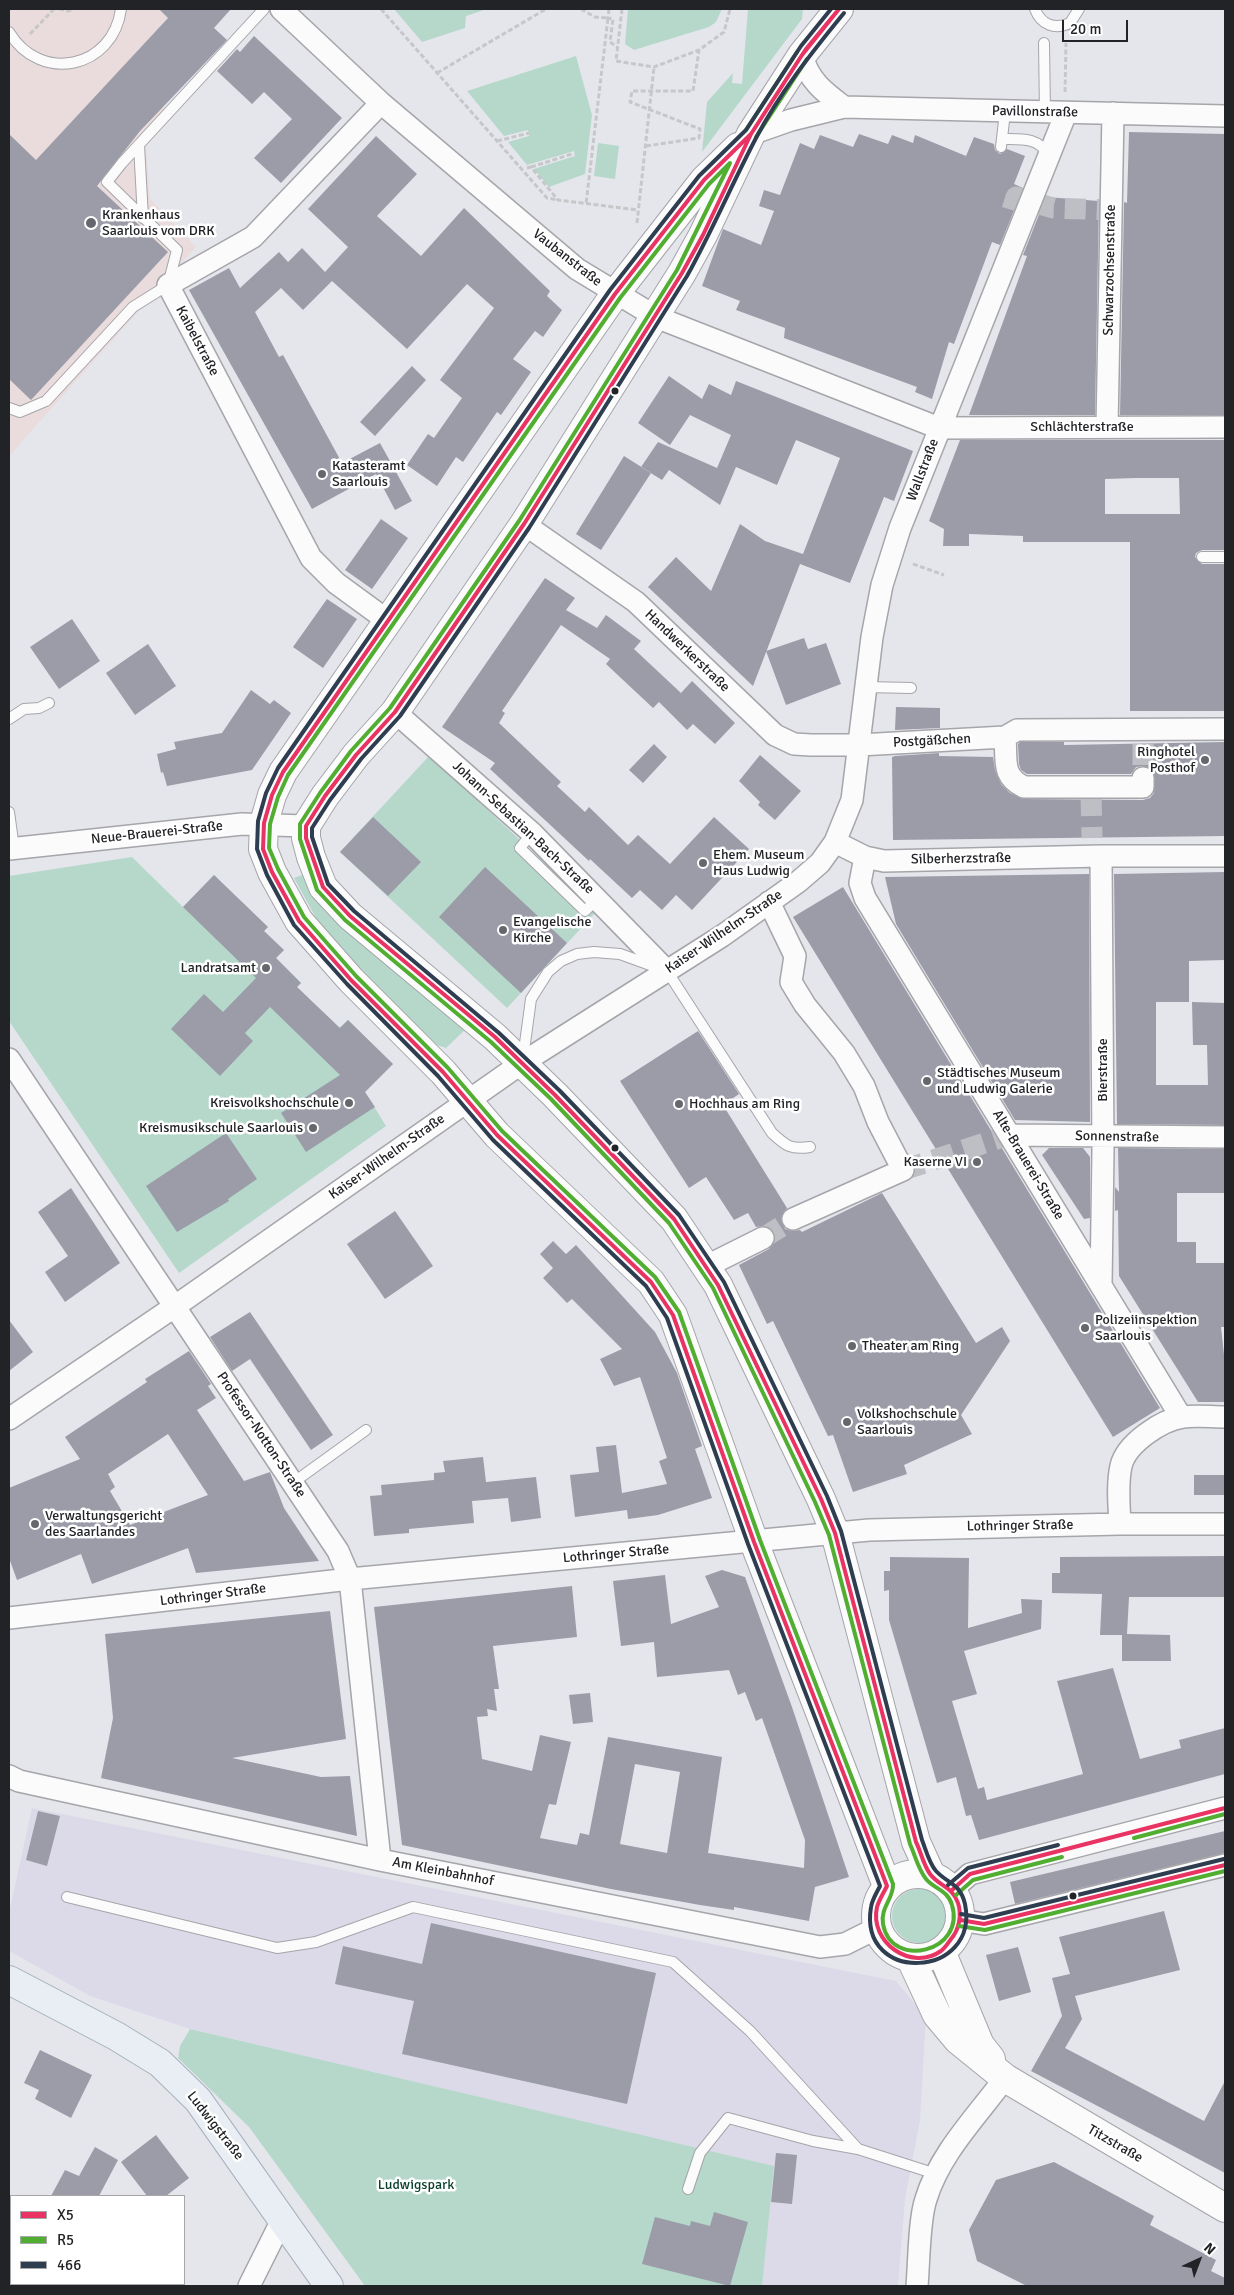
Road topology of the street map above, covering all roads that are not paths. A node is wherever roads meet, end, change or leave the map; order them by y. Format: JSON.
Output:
{"nodes":[{"id":1,"x":121,"y":9,"type":"edge"},
{"id":2,"x":264,"y":9,"type":"edge"},
{"id":3,"x":280,"y":9,"type":"edge"},
{"id":4,"x":839,"y":9,"type":"edge"},
{"id":5,"x":1035,"y":9,"type":"edge"},
{"id":6,"x":1079,"y":9,"type":"edge"},
{"id":7,"x":9,"y":32,"type":"edge"},
{"id":8,"x":1044,"y":43,"type":"dead end"},
{"id":9,"x":802,"y":55,"type":"junction"},
{"id":10,"x":381,"y":103,"type":"junction"},
{"id":11,"x":844,"y":107,"type":"junction"},
{"id":12,"x":1005,"y":112,"type":"junction"},
{"id":13,"x":1045,"y":113,"type":"junction"},
{"id":14,"x":1066,"y":113,"type":"junction"},
{"id":15,"x":1113,"y":113,"type":"junction"},
{"id":16,"x":1225,"y":116,"type":"edge"},
{"id":17,"x":751,"y":134,"type":"junction"},
{"id":18,"x":139,"y":145,"type":"junction"},
{"id":19,"x":1049,"y":156,"type":"junction"},
{"id":20,"x":143,"y":218,"type":"junction"},
{"id":21,"x":168,"y":286,"type":"junction"},
{"id":22,"x":615,"y":294,"type":"junction"},
{"id":23,"x":656,"y":317,"type":"junction"},
{"id":24,"x":9,"y":408,"type":"edge"},
{"id":25,"x":1107,"y":427,"type":"junction"},
{"id":26,"x":1225,"y":427,"type":"edge"},
{"id":27,"x":939,"y":428,"type":"junction"},
{"id":28,"x":524,"y":524,"type":"junction"},
{"id":29,"x":1202,"y":557,"type":"dead end"},
{"id":30,"x":1225,"y":557,"type":"edge"},
{"id":31,"x":388,"y":621,"type":"junction"},
{"id":32,"x":866,"y":687,"type":"junction"},
{"id":33,"x":911,"y":688,"type":"dead end"},
{"id":34,"x":49,"y":703,"type":"dead end"},
{"id":35,"x":395,"y":712,"type":"junction"},
{"id":36,"x":9,"y":719,"type":"edge"},
{"id":37,"x":1225,"y":729,"type":"edge"},
{"id":38,"x":1006,"y":738,"type":"junction"},
{"id":39,"x":859,"y":746,"type":"junction"},
{"id":40,"x":1143,"y":778,"type":"dead end"},
{"id":41,"x":9,"y":812,"type":"edge"},
{"id":42,"x":264,"y":823,"type":"junction"},
{"id":43,"x":306,"y":826,"type":"junction"},
{"id":44,"x":835,"y":842,"type":"junction"},
{"id":45,"x":11,"y":849,"type":"edge"},
{"id":46,"x":1095,"y":850,"type":"junction"},
{"id":47,"x":1225,"y":856,"type":"edge"},
{"id":48,"x":865,"y":857,"type":"junction"},
{"id":49,"x":769,"y":902,"type":"junction"},
{"id":50,"x":667,"y":971,"type":"junction"},
{"id":51,"x":9,"y":1059,"type":"edge"},
{"id":52,"x":522,"y":1063,"type":"junction"},
{"id":53,"x":468,"y":1100,"type":"junction"},
{"id":54,"x":1010,"y":1135,"type":"junction"},
{"id":55,"x":1103,"y":1136,"type":"junction"},
{"id":56,"x":1225,"y":1137,"type":"edge"},
{"id":57,"x":810,"y":1147,"type":"dead end"},
{"id":58,"x":794,"y":1219,"type":"tunnel mouth"},
{"id":59,"x":763,"y":1238,"type":"tunnel mouth"},
{"id":60,"x":706,"y":1266,"type":"junction"},
{"id":61,"x":1101,"y":1284,"type":"junction"},
{"id":62,"x":174,"y":1307,"type":"junction"},
{"id":63,"x":1181,"y":1417,"type":"junction"},
{"id":64,"x":1225,"y":1417,"type":"edge"},
{"id":65,"x":9,"y":1419,"type":"edge"},
{"id":66,"x":366,"y":1430,"type":"dead end"},
{"id":67,"x":294,"y":1482,"type":"junction"},
{"id":68,"x":1120,"y":1524,"type":"junction"},
{"id":69,"x":1225,"y":1524,"type":"edge"},
{"id":70,"x":835,"y":1532,"type":"junction"},
{"id":71,"x":754,"y":1542,"type":"junction"},
{"id":72,"x":350,"y":1579,"type":"junction"},
{"id":73,"x":9,"y":1618,"type":"edge"},
{"id":74,"x":9,"y":1776,"type":"edge"},
{"id":75,"x":1225,"y":1808,"type":"edge"},
{"id":76,"x":380,"y":1860,"type":"junction"},
{"id":77,"x":1225,"y":1865,"type":"edge"},
{"id":78,"x":941,"y":1883,"type":"junction"},
{"id":79,"x":887,"y":1886,"type":"junction"},
{"id":80,"x":67,"y":1897,"type":"dead end"},
{"id":81,"x":960,"y":1920,"type":"junction"},
{"id":82,"x":877,"y":1928,"type":"junction"},
{"id":83,"x":941,"y":1952,"type":"junction"},
{"id":84,"x":910,"y":1958,"type":"junction"},
{"id":85,"x":9,"y":1980,"type":"edge"},
{"id":86,"x":1005,"y":2078,"type":"junction"},
{"id":87,"x":858,"y":2149,"type":"junction"},
{"id":88,"x":936,"y":2174,"type":"junction"},
{"id":89,"x":688,"y":2189,"type":"dead end"},
{"id":90,"x":1225,"y":2208,"type":"edge"},
{"id":91,"x":283,"y":2218,"type":"junction"},
{"id":92,"x":248,"y":2286,"type":"edge"},
{"id":93,"x":329,"y":2286,"type":"edge"},
{"id":94,"x":917,"y":2286,"type":"edge"}],
"edges":[{"from":1,"to":7,"type":"lane"},
{"from":2,"to":18,"type":"lane"},
{"from":3,"to":10,"type":"street","name":"Vaubanstraße"},
{"from":4,"to":9,"type":"street"},
{"from":5,"to":6,"type":"lane"},
{"from":8,"to":13,"type":"lane"},
{"from":9,"to":11,"type":"street"},
{"from":9,"to":17,"type":"street"},
{"from":10,"to":21,"type":"street"},
{"from":10,"to":22,"type":"street","name":"Vaubanstraße"},
{"from":11,"to":12,"type":"street","name":"Pavillonstraße"},
{"from":11,"to":17,"type":"street","name":"Pavillonstraße"},
{"from":12,"to":13,"type":"street","name":"Pavillonstraße"},
{"from":12,"to":19,"type":"lane"},
{"from":13,"to":14,"type":"street","name":"Pavillonstraße"},
{"from":14,"to":15,"type":"street","name":"Pavillonstraße"},
{"from":14,"to":19,"type":"street","name":"Wallstraße"},
{"from":15,"to":16,"type":"street","name":"Pavillonstraße"},
{"from":15,"to":25,"type":"street","name":"Schwarzochsenstraße"},
{"from":17,"to":22,"type":"street"},
{"from":17,"to":23,"type":"street"},
{"from":18,"to":20,"type":"lane"},
{"from":18,"to":20,"type":"lane"},
{"from":19,"to":27,"type":"street","name":"Wallstraße"},
{"from":20,"to":21,"type":"lane"},
{"from":21,"to":24,"type":"lane"},
{"from":21,"to":31,"type":"street","name":"Kaibelstraße"},
{"from":22,"to":23,"type":"street","name":"Vaubanstraße"},
{"from":22,"to":31,"type":"street"},
{"from":23,"to":27,"type":"street","name":"Vaubanstraße"},
{"from":23,"to":28,"type":"street"},
{"from":25,"to":26,"type":"street","name":"Schlächterstraße"},
{"from":25,"to":27,"type":"street","name":"Schlächterstraße"},
{"from":27,"to":32,"type":"street","name":"Wallstraße"},
{"from":28,"to":35,"type":"street"},
{"from":28,"to":39,"type":"street","name":"Handwerkerstraße"},
{"from":29,"to":30,"type":"lane"},
{"from":31,"to":42,"type":"street"},
{"from":32,"to":33,"type":"lane"},
{"from":32,"to":39,"type":"street","name":"Wallstraße"},
{"from":34,"to":36,"type":"lane"},
{"from":35,"to":43,"type":"street"},
{"from":35,"to":50,"type":"street","name":"Johann-Sebastian-Bach-Straße"},
{"from":37,"to":38,"type":"street","name":"Postgäßchen"},
{"from":38,"to":39,"type":"street","name":"Postgäßchen"},
{"from":38,"to":40,"type":"street"},
{"from":39,"to":44,"type":"street","name":"Wallstraße"},
{"from":41,"to":45,"type":"lane"},
{"from":42,"to":43,"type":"street","name":"Neue-Brauerei-Straße"},
{"from":42,"to":45,"type":"street","name":"Neue-Brauerei-Straße"},
{"from":42,"to":53,"type":"street"},
{"from":43,"to":52,"type":"street"},
{"from":44,"to":48,"type":"street","name":"Silberherzstraße"},
{"from":44,"to":49,"type":"street","name":"Kaiser-Wilhelm-Straße"},
{"from":46,"to":47,"type":"street","name":"Silberherzstraße"},
{"from":46,"to":48,"type":"street","name":"Silberherzstraße"},
{"from":46,"to":55,"type":"street","name":"Bierstraße"},
{"from":48,"to":54,"type":"street","name":"Alte-Brauerei-Straße"},
{"from":49,"to":50,"type":"street","name":"Kaiser-Wilhelm-Straße"},
{"from":49,"to":58,"type":"street"},
{"from":50,"to":52,"type":"street","name":"Kaiser-Wilhelm-Straße"},
{"from":50,"to":52,"type":"lane"},
{"from":50,"to":57,"type":"lane"},
{"from":51,"to":62,"type":"street","name":"Professor-Notton-Straße"},
{"from":52,"to":53,"type":"street","name":"Kaiser-Wilhelm-Straße"},
{"from":52,"to":60,"type":"street"},
{"from":53,"to":62,"type":"street","name":"Kaiser-Wilhelm-Straße"},
{"from":53,"to":71,"type":"street"},
{"from":54,"to":55,"type":"street","name":"Sonnenstraße"},
{"from":54,"to":61,"type":"street","name":"Alte-Brauerei-Straße"},
{"from":55,"to":56,"type":"street","name":"Sonnenstraße"},
{"from":55,"to":61,"type":"street","name":"Bierstraße"},
{"from":59,"to":60,"type":"street"},
{"from":60,"to":70,"type":"street"},
{"from":61,"to":63,"type":"street","name":"Alte-Brauerei-Straße"},
{"from":62,"to":65,"type":"street","name":"Kaiser-Wilhelm-Straße"},
{"from":62,"to":67,"type":"street","name":"Professor-Notton-Straße"},
{"from":63,"to":64,"type":"street"},
{"from":63,"to":68,"type":"street"},
{"from":66,"to":67,"type":"lane"},
{"from":67,"to":72,"type":"street","name":"Professor-Notton-Straße"},
{"from":68,"to":69,"type":"street","name":"Lothringer Straße"},
{"from":68,"to":70,"type":"street","name":"Lothringer Straße"},
{"from":70,"to":71,"type":"street","name":"Lothringer Straße"},
{"from":70,"to":78,"type":"street"},
{"from":71,"to":72,"type":"street","name":"Lothringer Straße"},
{"from":71,"to":79,"type":"street"},
{"from":72,"to":73,"type":"street","name":"Lothringer Straße"},
{"from":72,"to":76,"type":"street","name":"Professor-Notton-Straße"},
{"from":74,"to":76,"type":"street","name":"Am Kleinbahnhof"},
{"from":75,"to":78,"type":"street"},
{"from":76,"to":82,"type":"street","name":"Am Kleinbahnhof"},
{"from":77,"to":81,"type":"street"},
{"from":78,"to":79,"type":"street"},
{"from":78,"to":81,"type":"street"},
{"from":79,"to":82,"type":"street"},
{"from":80,"to":87,"type":"lane"},
{"from":81,"to":83,"type":"street"},
{"from":82,"to":84,"type":"street"},
{"from":83,"to":84,"type":"street"},
{"from":83,"to":86,"type":"street","name":"Titzstraße"},
{"from":84,"to":86,"type":"street","name":"Titzstraße"},
{"from":85,"to":91,"type":"main road","name":"Ludwigstraße"},
{"from":86,"to":88,"type":"street"},
{"from":86,"to":90,"type":"street","name":"Titzstraße"},
{"from":87,"to":88,"type":"lane"},
{"from":87,"to":89,"type":"lane"},
{"from":88,"to":94,"type":"street"},
{"from":91,"to":92,"type":"street"},
{"from":91,"to":93,"type":"main road","name":"Ludwigstraße"}]}
